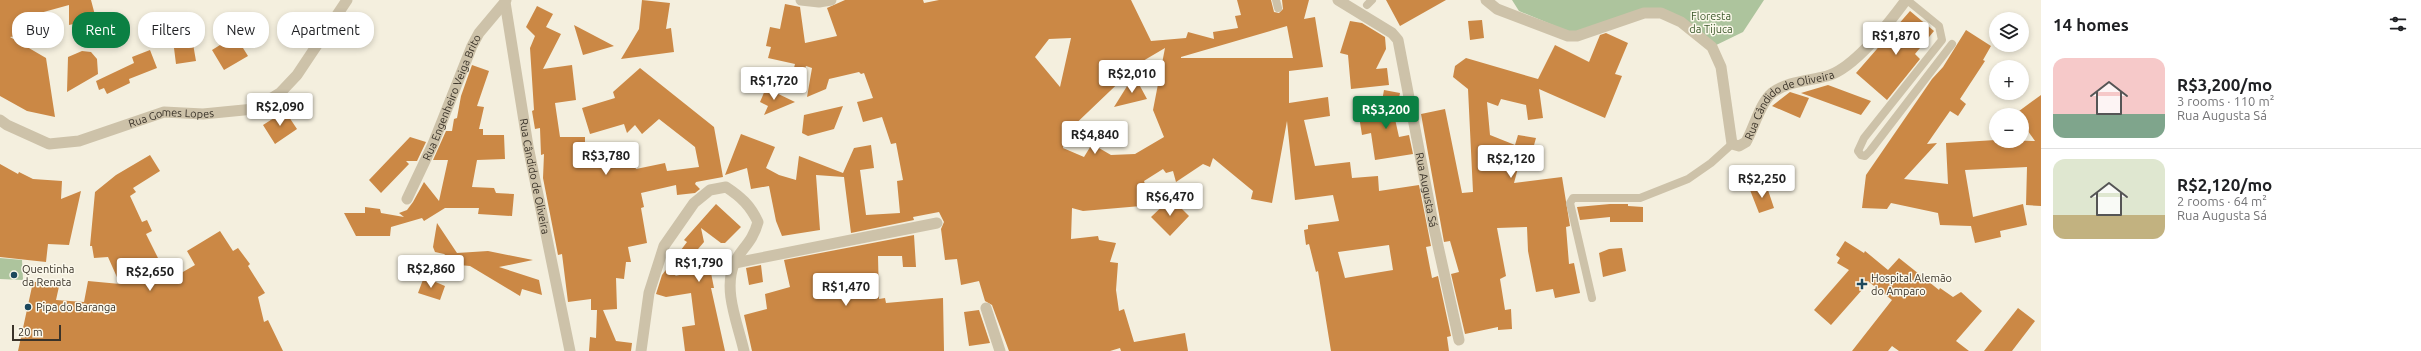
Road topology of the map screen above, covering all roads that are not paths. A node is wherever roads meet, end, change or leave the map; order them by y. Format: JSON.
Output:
{"nodes":[{"id":1,"x":348,"y":0,"type":"edge"},
{"id":2,"x":801,"y":0,"type":"edge"},
{"id":3,"x":831,"y":0,"type":"edge"},
{"id":4,"x":1338,"y":0,"type":"edge"},
{"id":5,"x":1486,"y":0,"type":"edge"},
{"id":6,"x":1906,"y":0,"type":"edge"},
{"id":7,"x":505,"y":1,"type":"edge"},
{"id":8,"x":1952,"y":44,"type":"dead end"},
{"id":9,"x":0,"y":120,"type":"edge"},
{"id":10,"x":1732,"y":144,"type":"junction"},
{"id":11,"x":407,"y":199,"type":"dead end"},
{"id":12,"x":937,"y":223,"type":"dead end"},
{"id":13,"x":734,"y":263,"type":"junction"},
{"id":14,"x":1592,"y":298,"type":"dead end"},
{"id":15,"x":986,"y":308,"type":"dead end"},
{"id":16,"x":1459,"y":340,"type":"dead end"},
{"id":17,"x":570,"y":351,"type":"edge"},
{"id":18,"x":641,"y":351,"type":"edge"},
{"id":19,"x":744,"y":351,"type":"edge"},
{"id":20,"x":1000,"y":351,"type":"edge"}],
"edges":[{"from":1,"to":9,"type":"street","name":"Rua Gomes Lopes"},
{"from":2,"to":3,"type":"street"},
{"from":4,"to":16,"type":"street","name":"Rua Augusta Sá"},
{"from":5,"to":10,"type":"street","name":"Rua Cândido de Oliveira"},
{"from":6,"to":8,"type":"lane"},
{"from":6,"to":10,"type":"street","name":"Rua Cândido de Oliveira"},
{"from":7,"to":11,"type":"street","name":"Rua Engenheiro Veiga Brito"},
{"from":7,"to":17,"type":"street","name":"Rua Cândido de Oliveira"},
{"from":10,"to":14,"type":"lane"},
{"from":12,"to":13,"type":"street"},
{"from":13,"to":18,"type":"street"},
{"from":13,"to":19,"type":"street"},
{"from":15,"to":20,"type":"street"}]}
